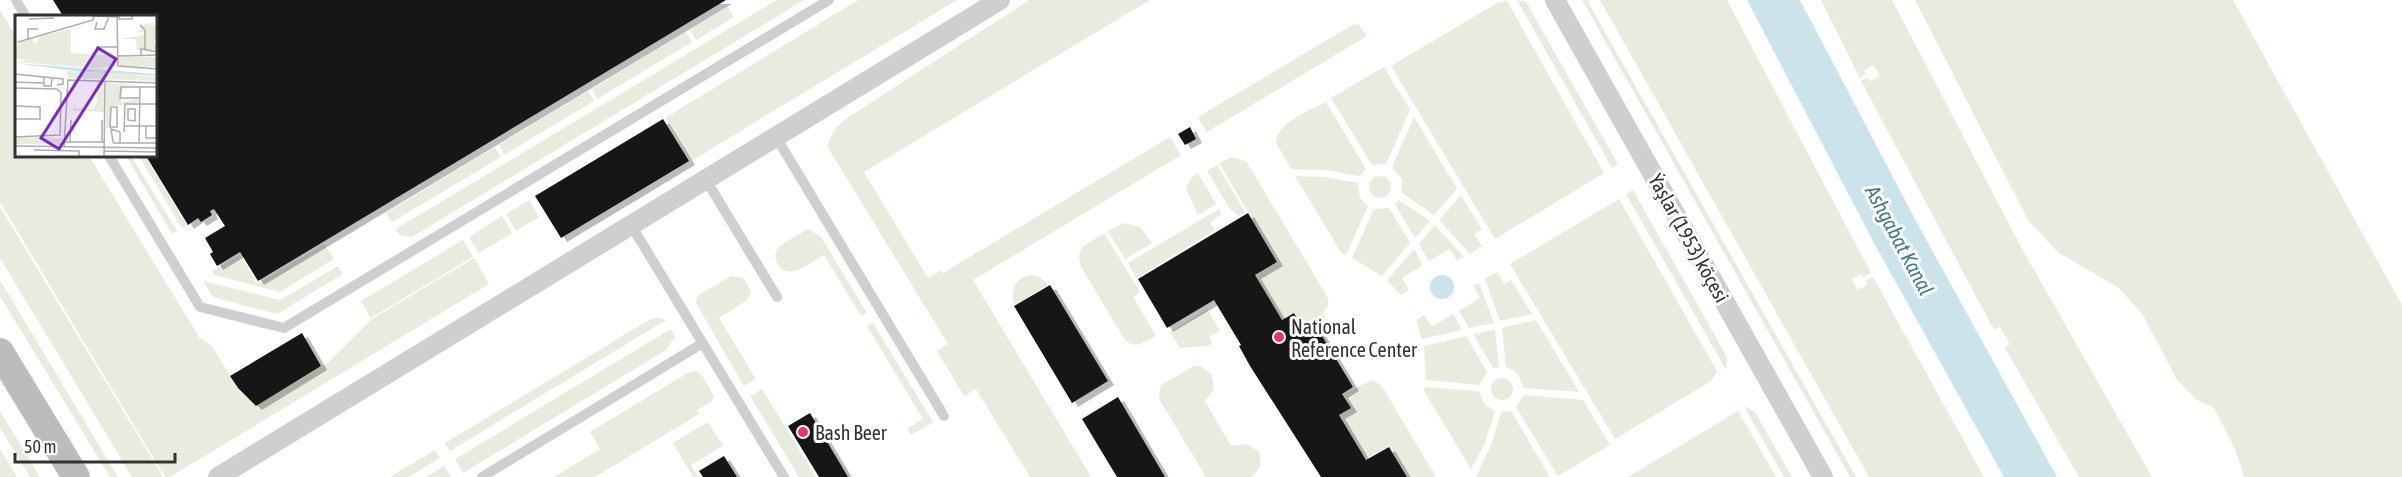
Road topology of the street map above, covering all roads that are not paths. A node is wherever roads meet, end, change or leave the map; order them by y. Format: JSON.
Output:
{"nodes":[{"id":1,"x":16,"y":0,"type":"edge"},
{"id":2,"x":829,"y":0,"type":"edge"},
{"id":3,"x":1000,"y":0,"type":"edge"},
{"id":4,"x":1555,"y":0,"type":"edge"},
{"id":5,"x":25,"y":15,"type":"edge"},
{"id":6,"x":776,"y":137,"type":"junction"},
{"id":7,"x":110,"y":158,"type":"edge"},
{"id":8,"x":706,"y":180,"type":"junction"},
{"id":9,"x":631,"y":225,"type":"junction"},
{"id":10,"x":777,"y":297,"type":"dead end"},
{"id":11,"x":703,"y":343,"type":"junction"},
{"id":12,"x":0,"y":352,"type":"edge"},
{"id":13,"x":944,"y":416,"type":"dead end"},
{"id":14,"x":76,"y":477,"type":"edge"},
{"id":15,"x":218,"y":477,"type":"edge"},
{"id":16,"x":482,"y":477,"type":"edge"},
{"id":17,"x":784,"y":477,"type":"edge"},
{"id":18,"x":1823,"y":477,"type":"edge"}],
"edges":[{"from":1,"to":5,"type":"lane"},
{"from":2,"to":7,"type":"lane"},
{"from":3,"to":6,"type":"street"},
{"from":4,"to":18,"type":"street","name":"Ýaşlar (1953) köçesi"},
{"from":6,"to":8,"type":"street"},
{"from":6,"to":13,"type":"lane"},
{"from":8,"to":9,"type":"street"},
{"from":8,"to":10,"type":"lane"},
{"from":9,"to":11,"type":"lane"},
{"from":9,"to":15,"type":"street"},
{"from":11,"to":16,"type":"lane"},
{"from":11,"to":17,"type":"lane"},
{"from":12,"to":14,"type":"street"}]}
